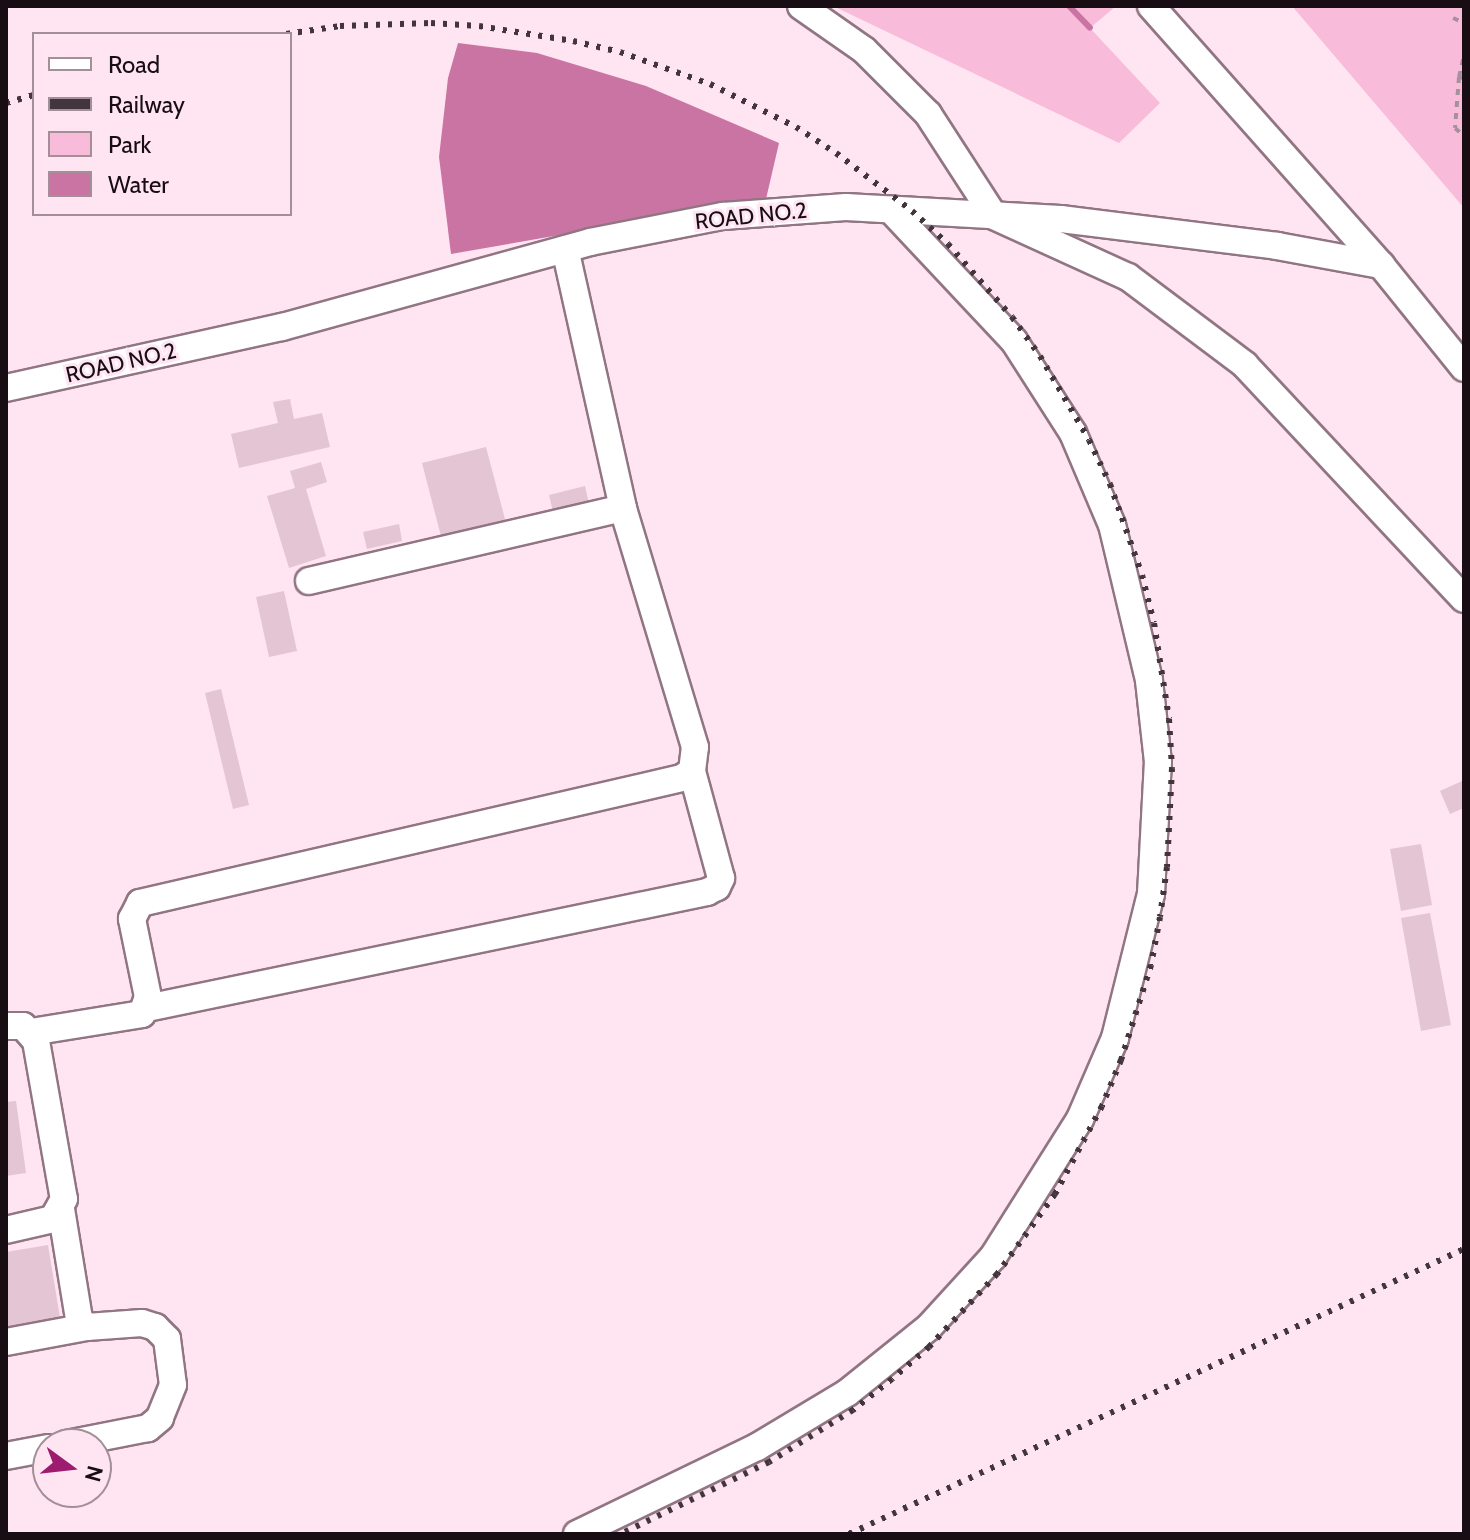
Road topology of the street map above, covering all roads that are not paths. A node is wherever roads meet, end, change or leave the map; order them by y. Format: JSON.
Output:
{"nodes":[{"id":1,"x":801,"y":6,"type":"edge"},
{"id":2,"x":1151,"y":6,"type":"edge"},
{"id":3,"x":891,"y":210,"type":"junction"},
{"id":4,"x":994,"y":216,"type":"junction"},
{"id":5,"x":565,"y":249,"type":"junction"},
{"id":6,"x":1381,"y":265,"type":"junction"},
{"id":7,"x":1464,"y":368,"type":"edge"},
{"id":8,"x":6,"y":388,"type":"edge"},
{"id":9,"x":623,"y":508,"type":"junction"},
{"id":10,"x":309,"y":581,"type":"dead end"},
{"id":11,"x":1464,"y":599,"type":"edge"},
{"id":12,"x":692,"y":771,"type":"junction"},
{"id":13,"x":132,"y":1015,"type":"junction"},
{"id":14,"x":18,"y":1029,"type":"edge"},
{"id":15,"x":61,"y":1209,"type":"junction"},
{"id":16,"x":6,"y":1230,"type":"edge"},
{"id":17,"x":87,"y":1327,"type":"junction"},
{"id":18,"x":6,"y":1342,"type":"edge"},
{"id":19,"x":112,"y":1435,"type":"edge"},
{"id":20,"x":32,"y":1451,"type":"edge"},
{"id":21,"x":6,"y":1456,"type":"edge"},
{"id":22,"x":577,"y":1534,"type":"edge"}],
"edges":[{"from":1,"to":4,"type":"street"},
{"from":2,"to":6,"type":"street"},
{"from":3,"to":4,"type":"street","name":"ROAD NO.2"},
{"from":3,"to":5,"type":"street","name":"ROAD NO.2"},
{"from":3,"to":22,"type":"street"},
{"from":4,"to":6,"type":"street","name":"ROAD NO.2"},
{"from":4,"to":11,"type":"street"},
{"from":5,"to":8,"type":"street","name":"ROAD NO.2"},
{"from":5,"to":9,"type":"street"},
{"from":6,"to":7,"type":"street"},
{"from":9,"to":10,"type":"street"},
{"from":9,"to":12,"type":"street"},
{"from":12,"to":13,"type":"street"},
{"from":12,"to":13,"type":"street"},
{"from":13,"to":14,"type":"street"},
{"from":14,"to":15,"type":"street"},
{"from":15,"to":16,"type":"street"},
{"from":15,"to":17,"type":"street"},
{"from":17,"to":18,"type":"street"},
{"from":17,"to":19,"type":"street"},
{"from":20,"to":21,"type":"street"}]}
